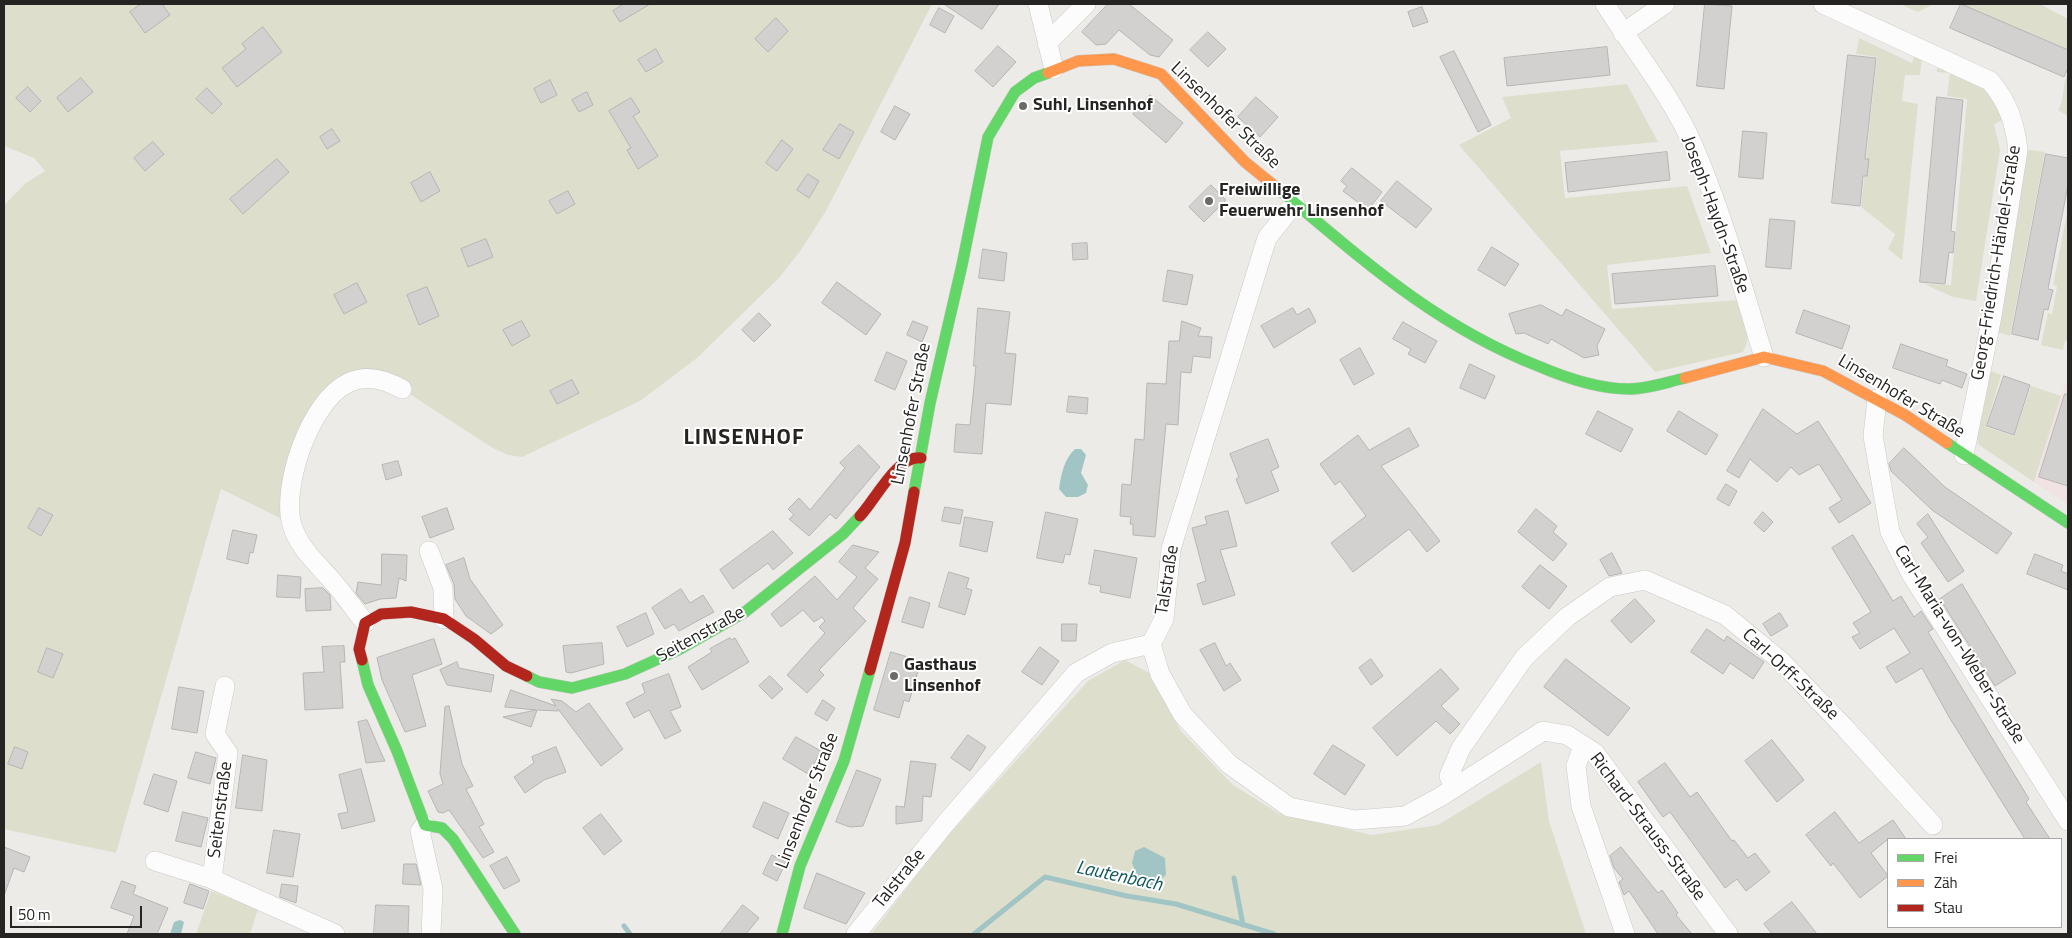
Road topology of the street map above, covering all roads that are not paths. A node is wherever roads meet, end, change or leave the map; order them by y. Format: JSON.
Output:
{"nodes":[{"id":1,"x":1038,"y":4,"type":"edge"},
{"id":2,"x":1086,"y":4,"type":"edge"},
{"id":3,"x":1605,"y":4,"type":"edge"},
{"id":4,"x":1665,"y":4,"type":"edge"},
{"id":5,"x":1823,"y":4,"type":"edge"},
{"id":6,"x":1623,"y":32,"type":"junction"},
{"id":7,"x":1047,"y":43,"type":"junction"},
{"id":8,"x":1054,"y":69,"type":"junction"},
{"id":9,"x":1295,"y":203,"type":"junction"},
{"id":10,"x":1764,"y":357,"type":"junction"},
{"id":11,"x":402,"y":389,"type":"dead end"},
{"id":12,"x":1877,"y":399,"type":"junction"},
{"id":13,"x":1964,"y":455,"type":"junction"},
{"id":14,"x":921,"y":458,"type":"junction"},
{"id":15,"x":2068,"y":523,"type":"edge"},
{"id":16,"x":429,"y":552,"type":"dead end"},
{"id":17,"x":444,"y":619,"type":"junction"},
{"id":18,"x":366,"y":623,"type":"junction"},
{"id":19,"x":1151,"y":644,"type":"junction"},
{"id":20,"x":225,"y":686,"type":"dead end"},
{"id":21,"x":1583,"y":746,"type":"junction"},
{"id":22,"x":1454,"y":787,"type":"junction"},
{"id":23,"x":2068,"y":822,"type":"edge"},
{"id":24,"x":425,"y":825,"type":"junction"},
{"id":25,"x":1932,"y":825,"type":"dead end"},
{"id":26,"x":155,"y":861,"type":"dead end"},
{"id":27,"x":212,"y":879,"type":"junction"},
{"id":28,"x":335,"y":934,"type":"edge"},
{"id":29,"x":431,"y":934,"type":"edge"},
{"id":30,"x":515,"y":934,"type":"edge"},
{"id":31,"x":782,"y":934,"type":"edge"},
{"id":32,"x":856,"y":934,"type":"edge"},
{"id":33,"x":1625,"y":934,"type":"edge"},
{"id":34,"x":1728,"y":934,"type":"edge"}],
"edges":[{"from":1,"to":7,"type":"street"},
{"from":2,"to":7,"type":"street"},
{"from":3,"to":6,"type":"street","name":"Joseph-Haydn-Straße"},
{"from":4,"to":6,"type":"street"},
{"from":5,"to":13,"type":"street","name":"Georg-Friedrich-Händel-Straße"},
{"from":6,"to":10,"type":"street","name":"Joseph-Haydn-Straße"},
{"from":7,"to":8,"type":"street"},
{"from":8,"to":9,"type":"street","name":"Linsenhofer Straße"},
{"from":8,"to":14,"type":"street","name":"Linsenhofer Straße"},
{"from":9,"to":10,"type":"street","name":"Linsenhofer Straße"},
{"from":9,"to":19,"type":"street","name":"Talstraße"},
{"from":10,"to":12,"type":"street","name":"Linsenhofer Straße"},
{"from":11,"to":18,"type":"street"},
{"from":12,"to":13,"type":"street","name":"Linsenhofer Straße"},
{"from":12,"to":23,"type":"street","name":"Carl-Maria-von-Weber-Straße"},
{"from":13,"to":15,"type":"street","name":"Linsenhofer Straße"},
{"from":14,"to":17,"type":"street","name":"Seitenstraße"},
{"from":14,"to":31,"type":"street","name":"Linsenhofer Straße"},
{"from":16,"to":17,"type":"street"},
{"from":17,"to":18,"type":"street"},
{"from":18,"to":24,"type":"street"},
{"from":19,"to":22,"type":"street","name":"Richard-Strauss-Straße"},
{"from":19,"to":32,"type":"street","name":"Talstraße"},
{"from":20,"to":27,"type":"street","name":"Seitenstraße"},
{"from":21,"to":22,"type":"street","name":"Richard-Strauss-Straße"},
{"from":21,"to":33,"type":"street"},
{"from":21,"to":34,"type":"street","name":"Richard-Strauss-Straße"},
{"from":22,"to":25,"type":"street","name":"Carl-Orff-Straße"},
{"from":24,"to":29,"type":"street"},
{"from":24,"to":30,"type":"street"},
{"from":26,"to":27,"type":"street","name":"Seitenstraße"},
{"from":27,"to":28,"type":"street","name":"Seitenstraße"}]}
